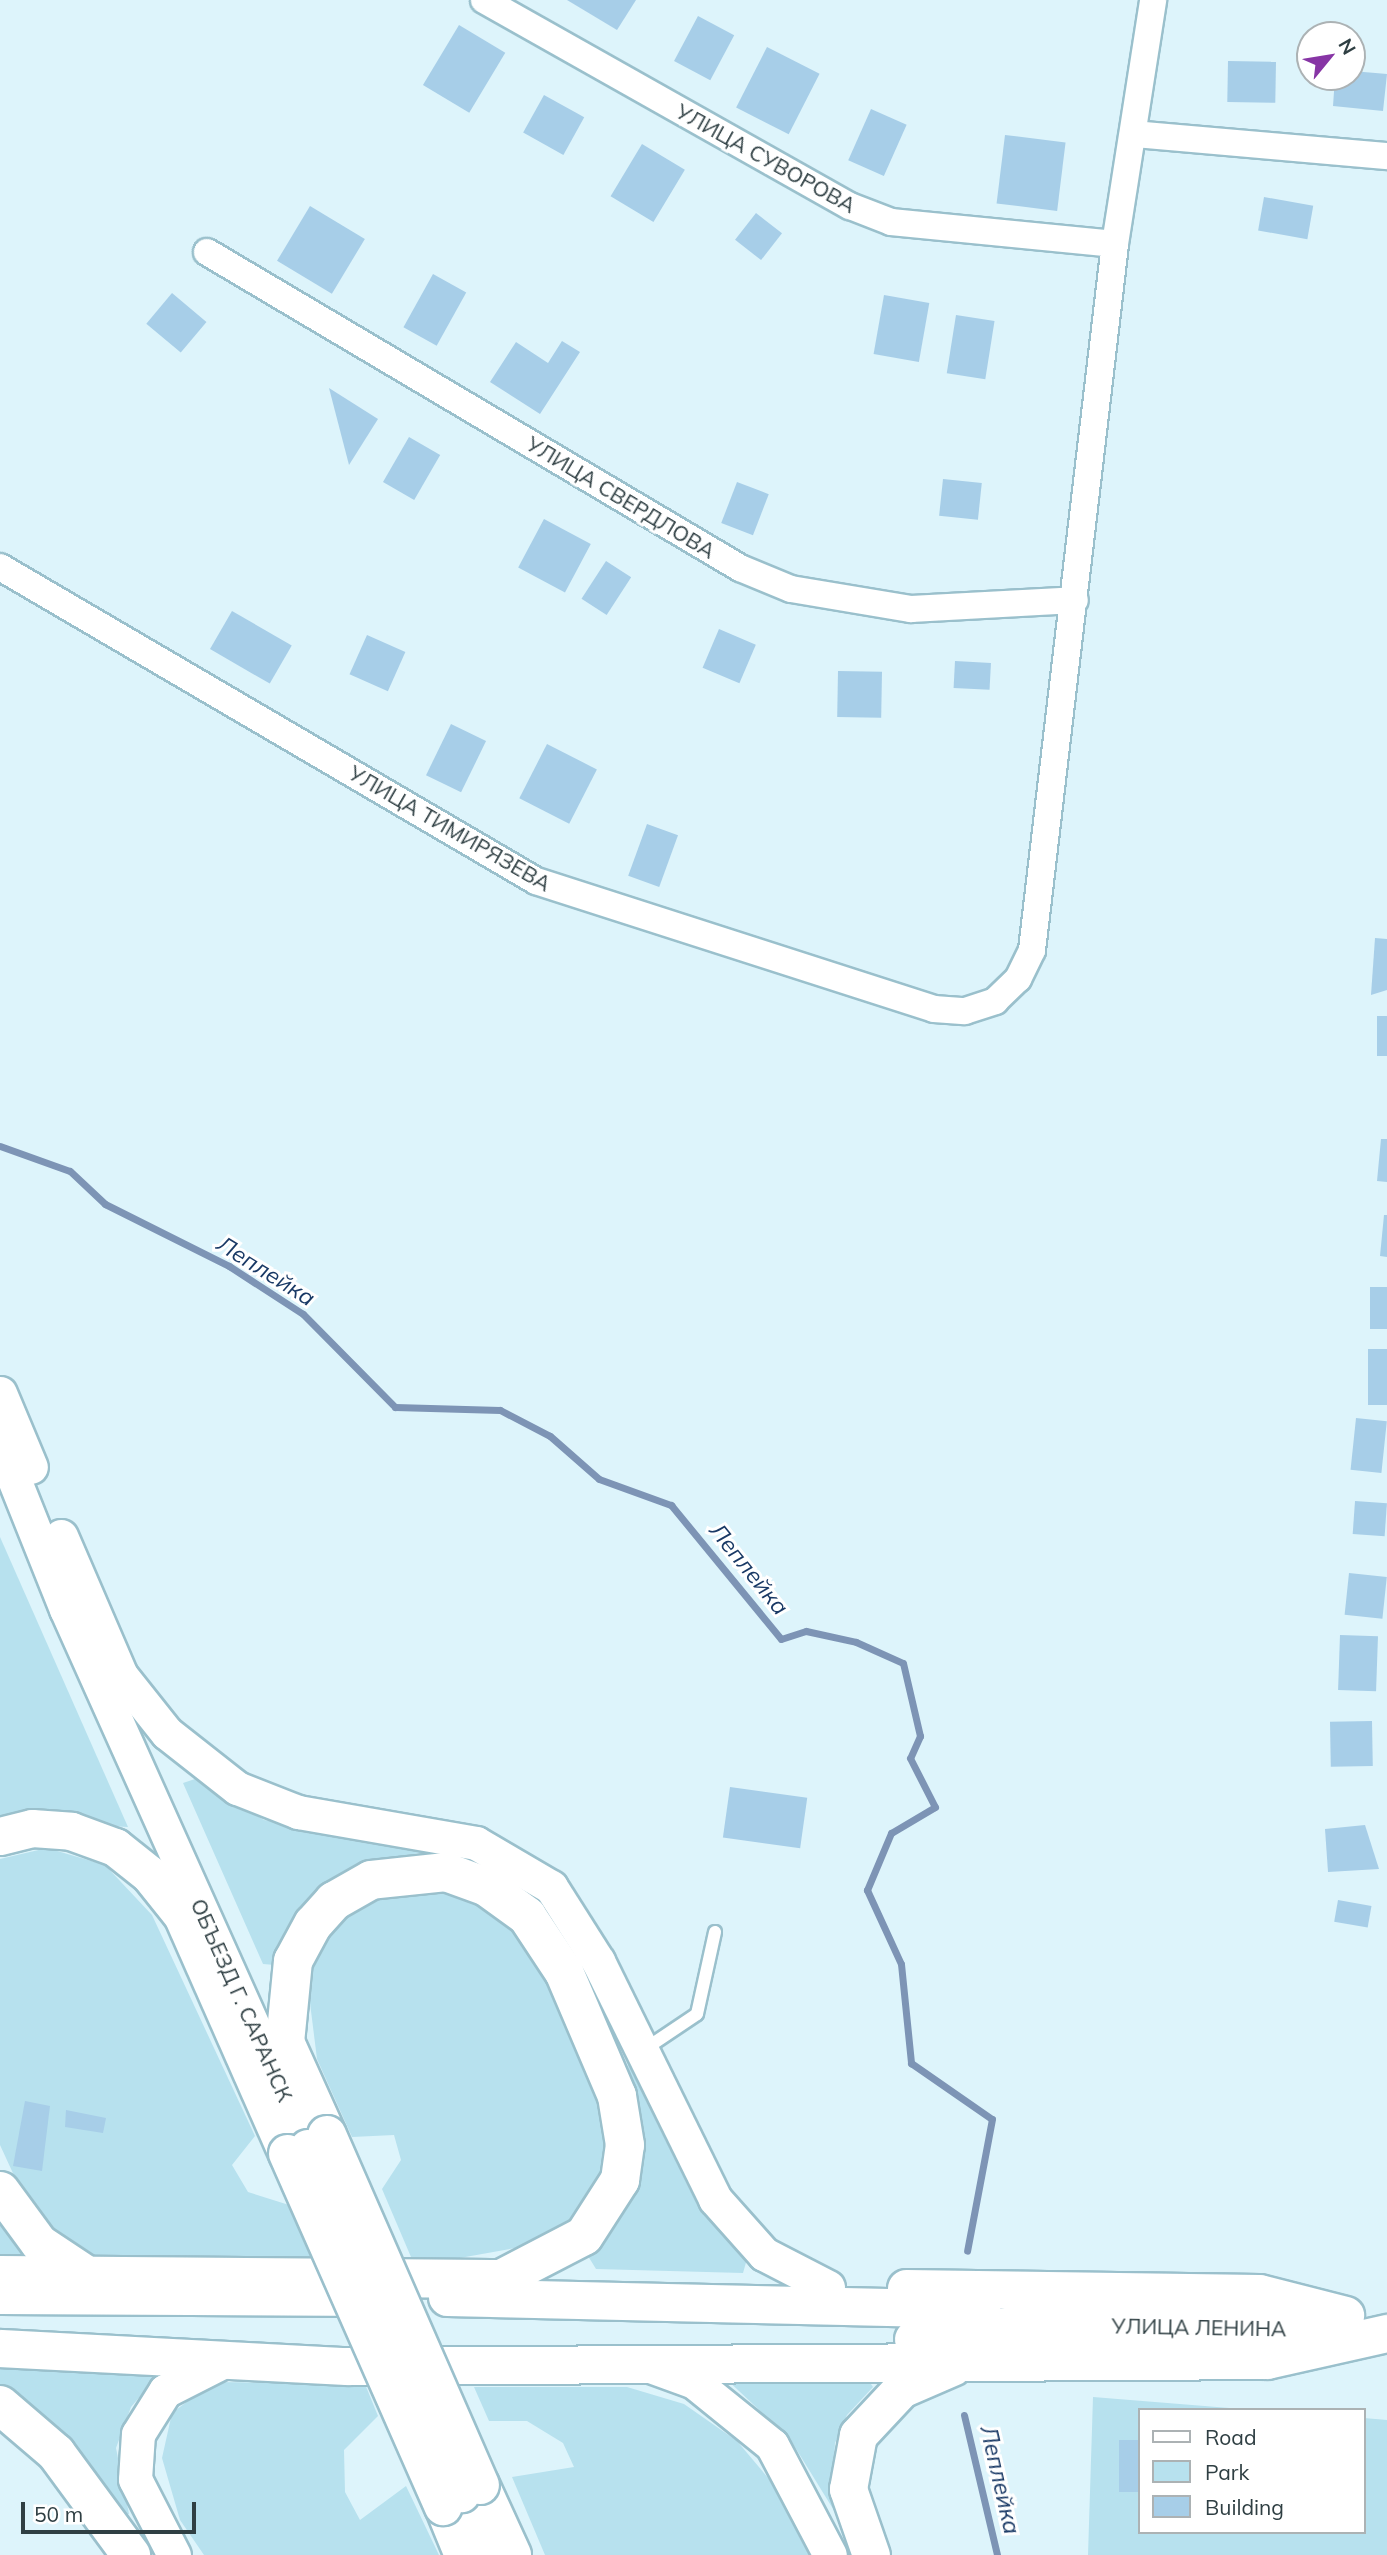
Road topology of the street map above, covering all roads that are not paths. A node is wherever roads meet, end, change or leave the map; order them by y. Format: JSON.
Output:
{"nodes":[{"id":1,"x":484,"y":0,"type":"edge"},
{"id":2,"x":1153,"y":0,"type":"edge"},
{"id":3,"x":1135,"y":134,"type":"junction"},
{"id":4,"x":1387,"y":156,"type":"edge"},
{"id":5,"x":1115,"y":244,"type":"junction"},
{"id":6,"x":207,"y":253,"type":"dead end"},
{"id":7,"x":0,"y":567,"type":"edge"},
{"id":8,"x":1075,"y":600,"type":"junction"},
{"id":9,"x":0,"y":1393,"type":"edge"},
{"id":10,"x":0,"y":1444,"type":"edge"},
{"id":11,"x":0,"y":1504,"type":"edge"},
{"id":12,"x":121,"y":1674,"type":"junction"},
{"id":13,"x":0,"y":1836,"type":"edge"},
{"id":14,"x":182,"y":1915,"type":"junction"},
{"id":15,"x":715,"y":1932,"type":"dead end"},
{"id":16,"x":285,"y":2042,"type":"junction"},
{"id":17,"x":641,"y":2052,"type":"junction"},
{"id":18,"x":307,"y":2145,"type":"junction"},
{"id":19,"x":0,"y":2190,"type":"edge"},
{"id":20,"x":86,"y":2274,"type":"junction"},
{"id":21,"x":0,"y":2275,"type":"edge"},
{"id":22,"x":501,"y":2279,"type":"junction"},
{"id":23,"x":828,"y":2287,"type":"junction"},
{"id":24,"x":0,"y":2295,"type":"edge"},
{"id":25,"x":1012,"y":2325,"type":"junction"},
{"id":26,"x":0,"y":2329,"type":"edge"},
{"id":27,"x":1387,"y":2329,"type":"edge"},
{"id":28,"x":0,"y":2348,"type":"edge"},
{"id":29,"x":975,"y":2359,"type":"junction"},
{"id":30,"x":222,"y":2362,"type":"junction"},
{"id":31,"x":651,"y":2366,"type":"junction"},
{"id":32,"x":0,"y":2405,"type":"edge"},
{"id":33,"x":462,"y":2496,"type":"junction"},
{"id":34,"x":131,"y":2555,"type":"edge"},
{"id":35,"x":174,"y":2555,"type":"edge"},
{"id":36,"x":464,"y":2555,"type":"edge"},
{"id":37,"x":488,"y":2555,"type":"edge"},
{"id":38,"x":512,"y":2555,"type":"edge"},
{"id":39,"x":830,"y":2555,"type":"edge"},
{"id":40,"x":871,"y":2555,"type":"edge"}],
"edges":[{"from":1,"to":5,"type":"street","name":"УЛИЦА СУВОРОВА"},
{"from":2,"to":3,"type":"street"},
{"from":3,"to":4,"type":"street"},
{"from":3,"to":5,"type":"street"},
{"from":5,"to":8,"type":"street"},
{"from":6,"to":8,"type":"street","name":"УЛИЦА СВЕРДЛОВА"},
{"from":7,"to":8,"type":"street","name":"УЛИЦА ТИМИРЯЗЕВА"},
{"from":9,"to":12,"type":"street"},
{"from":10,"to":18,"type":"street","name":"ОБЪЕЗД Г. САРАНСК"},
{"from":11,"to":14,"type":"street"},
{"from":12,"to":16,"type":"street"},
{"from":12,"to":17,"type":"street"},
{"from":13,"to":14,"type":"main road"},
{"from":14,"to":18,"type":"main road"},
{"from":15,"to":17,"type":"lane"},
{"from":16,"to":18,"type":"main road"},
{"from":16,"to":22,"type":"main road"},
{"from":17,"to":23,"type":"street"},
{"from":18,"to":33,"type":"main road","bridge":true},
{"from":19,"to":20,"type":"main road"},
{"from":20,"to":21,"type":"main road"},
{"from":20,"to":22,"type":"main road"},
{"from":22,"to":23,"type":"main road"},
{"from":23,"to":27,"type":"main road"},
{"from":24,"to":25,"type":"main road"},
{"from":25,"to":26,"type":"main road"},
{"from":25,"to":27,"type":"main road","name":"УЛИЦА ЛЕНИНА"},
{"from":27,"to":29,"type":"main road"},
{"from":28,"to":30,"type":"main road"},
{"from":29,"to":31,"type":"main road"},
{"from":29,"to":40,"type":"main road"},
{"from":30,"to":31,"type":"main road"},
{"from":30,"to":35,"type":"street"},
{"from":31,"to":39,"type":"street"},
{"from":32,"to":34,"type":"main road"},
{"from":33,"to":36,"type":"main road"},
{"from":33,"to":37,"type":"street"},
{"from":33,"to":38,"type":"main road"}]}
